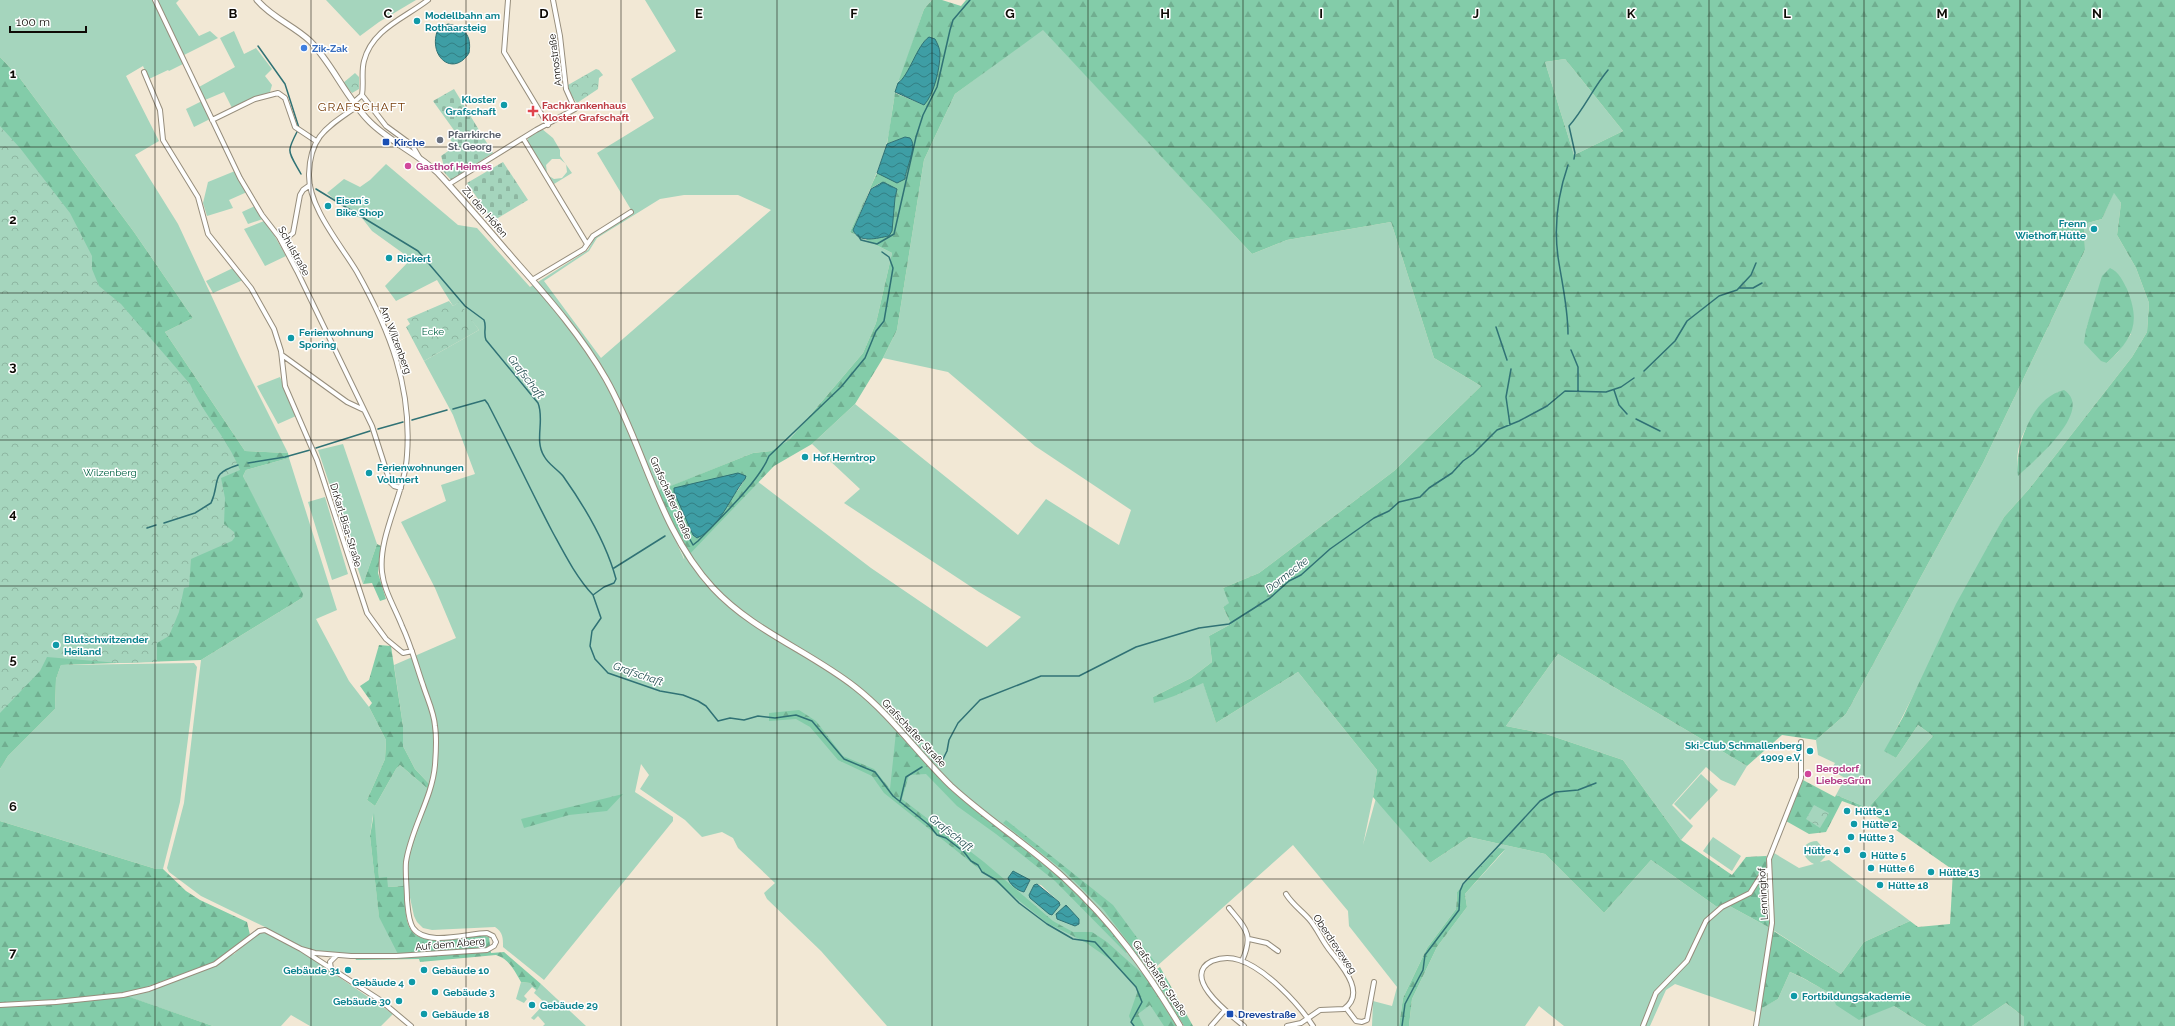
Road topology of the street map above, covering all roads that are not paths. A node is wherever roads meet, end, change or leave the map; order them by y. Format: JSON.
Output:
{"nodes":[{"id":1,"x":155,"y":0,"type":"edge"},
{"id":2,"x":257,"y":0,"type":"edge"},
{"id":3,"x":428,"y":0,"type":"edge"},
{"id":4,"x":508,"y":0,"type":"edge"},
{"id":5,"x":553,"y":0,"type":"edge"},
{"id":6,"x":144,"y":72,"type":"dead end"},
{"id":7,"x":362,"y":94,"type":"junction"},
{"id":8,"x":354,"y":105,"type":"junction"},
{"id":9,"x":212,"y":120,"type":"junction"},
{"id":10,"x":548,"y":125,"type":"junction"},
{"id":11,"x":523,"y":138,"type":"junction"},
{"id":12,"x":316,"y":141,"type":"junction"},
{"id":13,"x":419,"y":157,"type":"junction"},
{"id":14,"x":449,"y":184,"type":"junction"},
{"id":15,"x":310,"y":185,"type":"junction"},
{"id":16,"x":631,"y":212,"type":"dead end"},
{"id":17,"x":282,"y":242,"type":"junction"},
{"id":18,"x":587,"y":244,"type":"junction"},
{"id":19,"x":532,"y":280,"type":"junction"},
{"id":20,"x":282,"y":355,"type":"junction"},
{"id":21,"x":364,"y":410,"type":"junction"},
{"id":22,"x":642,"y":455,"type":"joint"},
{"id":23,"x":401,"y":488,"type":"junction"},
{"id":24,"x":412,"y":651,"type":"junction"},
{"id":25,"x":430,"y":707,"type":"joint"},
{"id":26,"x":1801,"y":742,"type":"dead end"},
{"id":27,"x":1769,"y":869,"type":"junction"},
{"id":28,"x":1286,"y":894,"type":"dead end"},
{"id":29,"x":1229,"y":908,"type":"dead end"},
{"id":30,"x":1248,"y":939,"type":"junction"},
{"id":31,"x":301,"y":949,"type":"junction"},
{"id":32,"x":1278,"y":951,"type":"dead end"},
{"id":33,"x":336,"y":956,"type":"junction"},
{"id":34,"x":1242,"y":961,"type":"junction"},
{"id":35,"x":331,"y":969,"type":"junction"},
{"id":36,"x":1374,"y":982,"type":"dead end"},
{"id":37,"x":0,"y":1005,"type":"edge"},
{"id":38,"x":1346,"y":1008,"type":"junction"},
{"id":39,"x":1225,"y":1010,"type":"junction"},
{"id":40,"x":1308,"y":1018,"type":"junction"},
{"id":41,"x":411,"y":1026,"type":"edge"},
{"id":42,"x":1180,"y":1026,"type":"edge"},
{"id":43,"x":1212,"y":1026,"type":"edge"},
{"id":44,"x":1244,"y":1026,"type":"edge"},
{"id":45,"x":1287,"y":1026,"type":"edge"},
{"id":46,"x":1313,"y":1026,"type":"edge"},
{"id":47,"x":1643,"y":1026,"type":"edge"},
{"id":48,"x":1756,"y":1026,"type":"edge"}],
"edges":[{"from":1,"to":9,"type":"street","name":"Schulstraße"},
{"from":2,"to":8,"type":"street","name":"Zu den Höfen"},
{"from":3,"to":7,"type":"street"},
{"from":4,"to":10,"type":"street"},
{"from":5,"to":10,"type":"street","name":"Annostraße"},
{"from":6,"to":20,"type":"street","name":"Dr.Karl-Bisa-Straße"},
{"from":7,"to":8,"type":"street","name":"Am Wilzenberg"},
{"from":7,"to":13,"type":"street"},
{"from":8,"to":12,"type":"street","name":"Am Wilzenberg"},
{"from":8,"to":13,"type":"street","name":"Zu den Höfen"},
{"from":9,"to":12,"type":"street"},
{"from":9,"to":17,"type":"street","name":"Schulstraße"},
{"from":10,"to":11,"type":"street","name":"Annostraße"},
{"from":11,"to":14,"type":"street","name":"Annostraße"},
{"from":11,"to":18,"type":"street"},
{"from":12,"to":15,"type":"street","name":"Am Wilzenberg"},
{"from":13,"to":14,"type":"street","name":"Zu den Höfen"},
{"from":14,"to":19,"type":"street","name":"Zu den Höfen"},
{"from":15,"to":17,"type":"street"},
{"from":15,"to":23,"type":"street","name":"Am Wilzenberg"},
{"from":16,"to":18,"type":"street"},
{"from":17,"to":21,"type":"street","name":"Schulstraße"},
{"from":18,"to":19,"type":"street"},
{"from":19,"to":22,"type":"street","name":"Zu den Höfen"},
{"from":20,"to":21,"type":"street"},
{"from":20,"to":24,"type":"street","name":"Dr.Karl-Bisa-Straße"},
{"from":21,"to":23,"type":"street","name":"Schulstraße"},
{"from":22,"to":42,"type":"street","name":"Grafschafter Straße"},
{"from":23,"to":24,"type":"street","name":"Am Wilzenberg"},
{"from":24,"to":25,"type":"street","name":"Am Wilzenberg"},
{"from":25,"to":33,"type":"street","name":"Auf dem Aberg"},
{"from":26,"to":27,"type":"street","name":"Lenninghof"},
{"from":27,"to":47,"type":"street"},
{"from":27,"to":48,"type":"street","name":"Lenninghof"},
{"from":28,"to":38,"type":"street","name":"Oberdreveweg"},
{"from":29,"to":30,"type":"street"},
{"from":30,"to":32,"type":"street"},
{"from":30,"to":34,"type":"street"},
{"from":31,"to":33,"type":"street","name":"Auf dem Aberg"},
{"from":31,"to":35,"type":"street"},
{"from":31,"to":37,"type":"street"},
{"from":33,"to":35,"type":"street"},
{"from":34,"to":39,"type":"street"},
{"from":34,"to":40,"type":"street"},
{"from":35,"to":41,"type":"street"},
{"from":36,"to":38,"type":"street"},
{"from":38,"to":40,"type":"street"},
{"from":39,"to":43,"type":"street"},
{"from":39,"to":44,"type":"street"},
{"from":40,"to":45,"type":"street"},
{"from":40,"to":46,"type":"street"}]}
